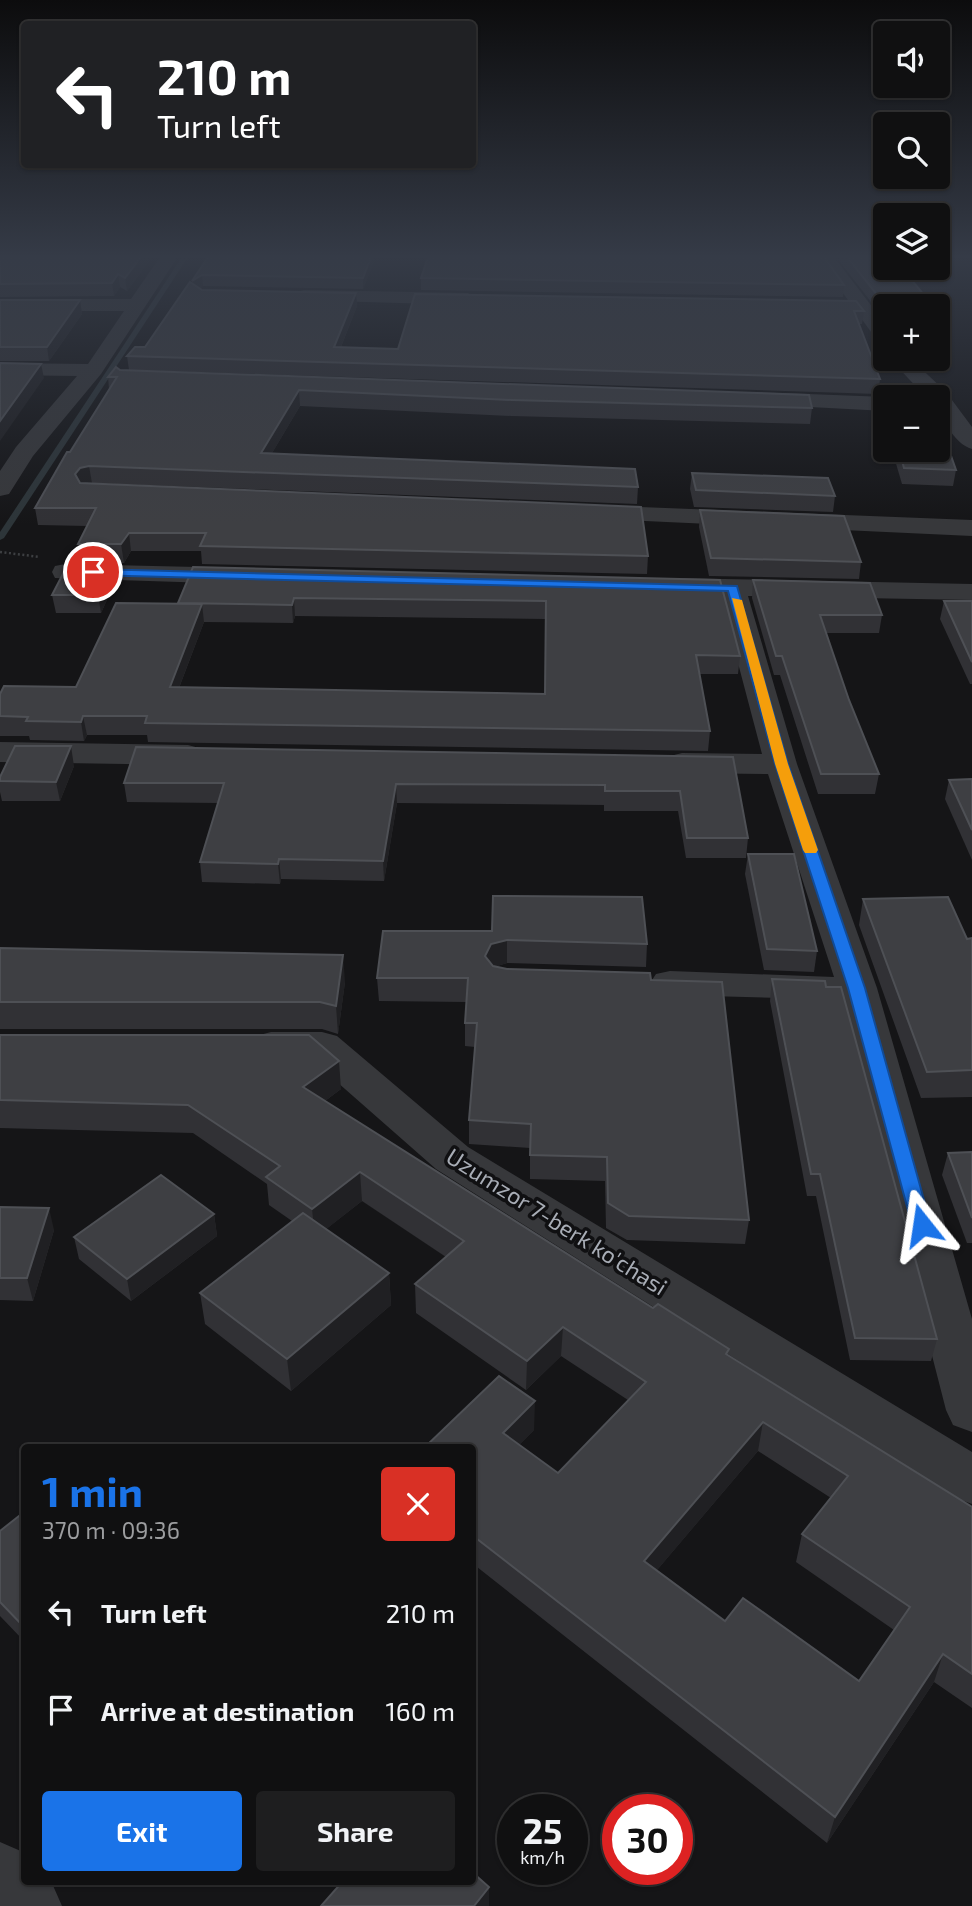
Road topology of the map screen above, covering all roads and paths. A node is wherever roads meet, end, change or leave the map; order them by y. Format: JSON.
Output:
{"nodes":[{"id":1,"x":111,"y":346,"type":"edge"},
{"id":2,"x":0,"y":369,"type":"edge"},
{"id":3,"x":94,"y":370,"type":"junction"},
{"id":4,"x":911,"y":371,"type":"edge"},
{"id":5,"x":925,"y":385,"type":"edge"},
{"id":6,"x":734,"y":399,"type":"edge"},
{"id":7,"x":873,"y":404,"type":"edge"},
{"id":8,"x":950,"y":414,"type":"edge"},
{"id":9,"x":972,"y":442,"type":"edge"},
{"id":10,"x":12,"y":452,"type":"edge"},
{"id":11,"x":0,"y":489,"type":"edge"},
{"id":12,"x":567,"y":512,"type":"edge"},
{"id":13,"x":972,"y":528,"type":"edge"},
{"id":14,"x":0,"y":552,"type":"edge"},
{"id":15,"x":10,"y":552,"type":"dead end"},
{"id":16,"x":65,"y":572,"type":"edge"},
{"id":17,"x":274,"y":577,"type":"edge"},
{"id":18,"x":649,"y":586,"type":"edge"},
{"id":19,"x":733,"y":588,"type":"junction"},
{"id":20,"x":972,"y":592,"type":"edge"},
{"id":21,"x":0,"y":752,"type":"edge"},
{"id":22,"x":223,"y":755,"type":"edge"},
{"id":23,"x":656,"y":762,"type":"edge"},
{"id":24,"x":781,"y":764,"type":"junction"},
{"id":25,"x":628,"y":982,"type":"edge"},
{"id":26,"x":857,"y":988,"type":"junction"},
{"id":27,"x":228,"y":1046,"type":"edge"},
{"id":28,"x":972,"y":1410,"type":"edge"},
{"id":29,"x":972,"y":1480,"type":"edge"},
{"id":30,"x":0,"y":1875,"type":"edge"},
{"id":31,"x":27,"y":1906,"type":"edge"}],
"edges":[{"from":1,"to":3,"type":"street"},
{"from":2,"to":3,"type":"street"},
{"from":3,"to":10,"type":"street"},
{"from":4,"to":5,"type":"street"},
{"from":6,"to":7,"type":"street"},
{"from":8,"to":9,"type":"street"},
{"from":10,"to":11,"type":"street"},
{"from":12,"to":13,"type":"street"},
{"from":14,"to":15,"type":"path"},
{"from":16,"to":17,"type":"street"},
{"from":18,"to":19,"type":"street"},
{"from":19,"to":20,"type":"street"},
{"from":19,"to":24,"type":"street"},
{"from":21,"to":22,"type":"street"},
{"from":23,"to":24,"type":"street"},
{"from":24,"to":26,"type":"street"},
{"from":25,"to":26,"type":"street"},
{"from":26,"to":28,"type":"street"},
{"from":27,"to":29,"type":"street","name":"Uzumzor 7-berk ko'chasi"},
{"from":30,"to":31,"type":"street"}]}
